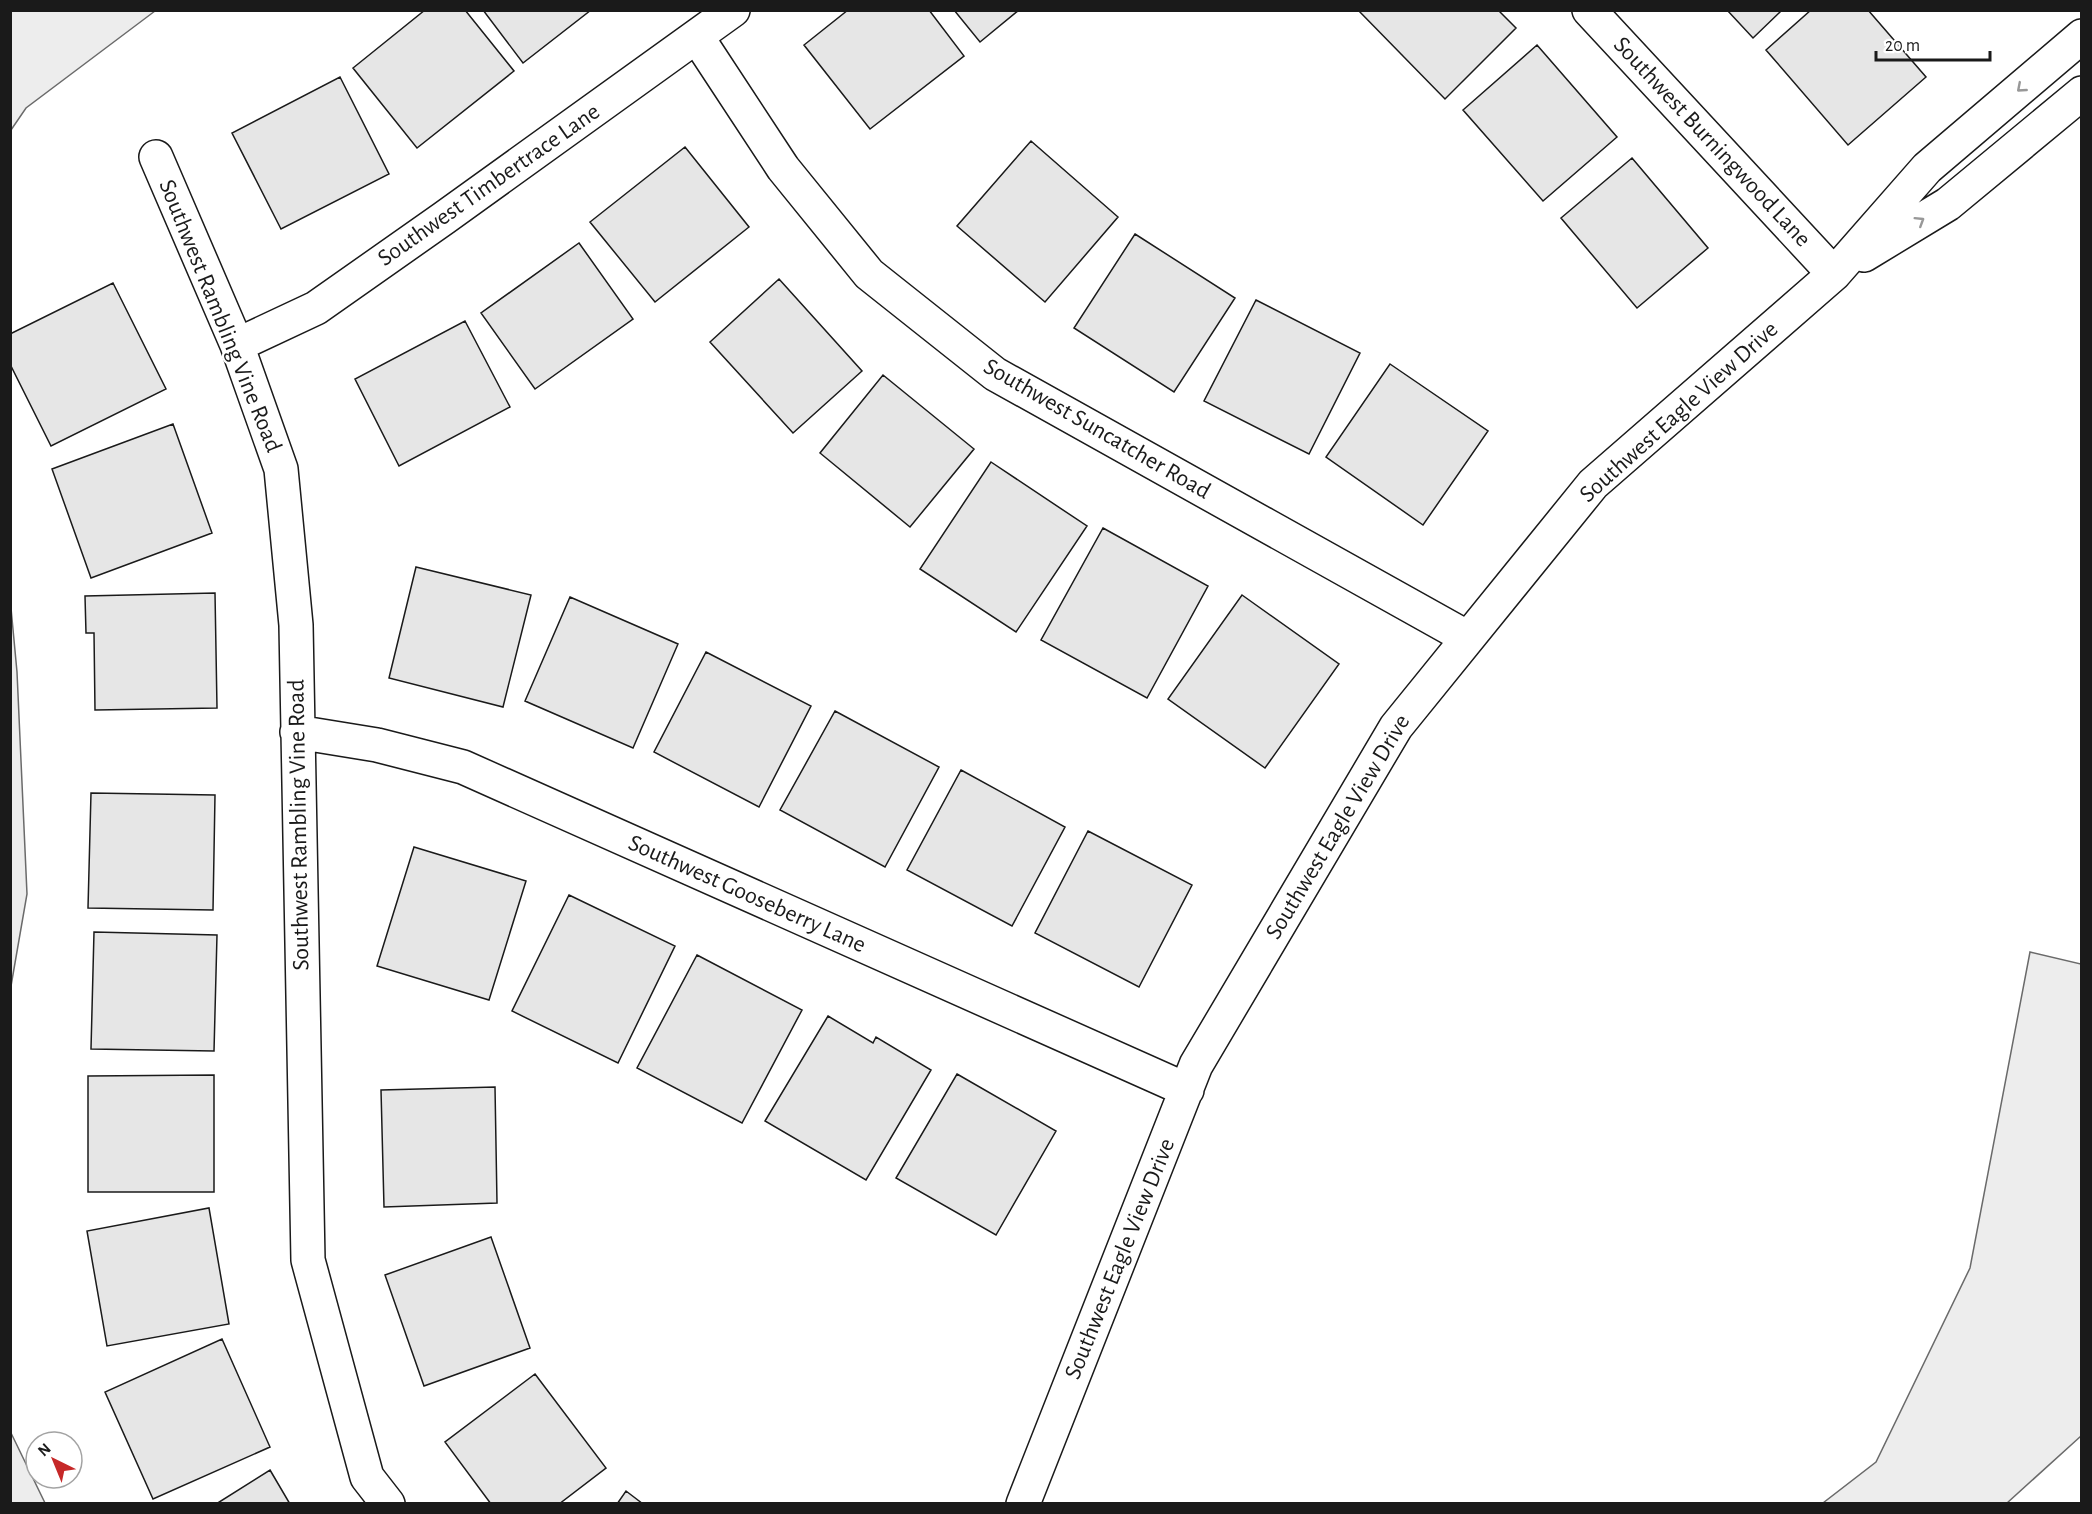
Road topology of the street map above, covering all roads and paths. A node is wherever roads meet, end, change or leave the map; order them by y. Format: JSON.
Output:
{"nodes":[{"id":1,"x":733,"y":10,"type":"edge"},
{"id":2,"x":1589,"y":10,"type":"edge"},
{"id":3,"x":2082,"y":36,"type":"edge"},
{"id":4,"x":697,"y":37,"type":"junction"},
{"id":5,"x":2082,"y":93,"type":"edge"},
{"id":6,"x":156,"y":157,"type":"dead end"},
{"id":7,"x":1834,"y":274,"type":"junction"},
{"id":8,"x":237,"y":345,"type":"junction"},
{"id":9,"x":1467,"y":638,"type":"junction"},
{"id":10,"x":297,"y":732,"type":"junction"},
{"id":11,"x":1187,"y":1090,"type":"junction"},
{"id":12,"x":388,"y":1503,"type":"edge"},
{"id":13,"x":1023,"y":1503,"type":"edge"}],
"edges":[{"from":1,"to":4,"type":"street","name":"Southwest Timbertrace Lane"},
{"from":2,"to":7,"type":"street","name":"Southwest Burningwood Lane"},
{"from":3,"to":7,"type":"street","name":"Southwest Eagle View Drive","one_way":true},
{"from":4,"to":8,"type":"street","name":"Southwest Timbertrace Lane"},
{"from":4,"to":9,"type":"street","name":"Southwest Suncatcher Road"},
{"from":7,"to":5,"type":"street","name":"Southwest Eagle View Drive","one_way":true},
{"from":6,"to":8,"type":"street","name":"Southwest Rambling Vine Road"},
{"from":7,"to":9,"type":"street","name":"Southwest Eagle View Drive"},
{"from":8,"to":10,"type":"street","name":"Southwest Rambling Vine Road"},
{"from":9,"to":11,"type":"street","name":"Southwest Eagle View Drive"},
{"from":10,"to":11,"type":"street","name":"Southwest Gooseberry Lane"},
{"from":10,"to":12,"type":"street","name":"Southwest Rambling Vine Road"},
{"from":11,"to":13,"type":"street","name":"Southwest Eagle View Drive"}]}
